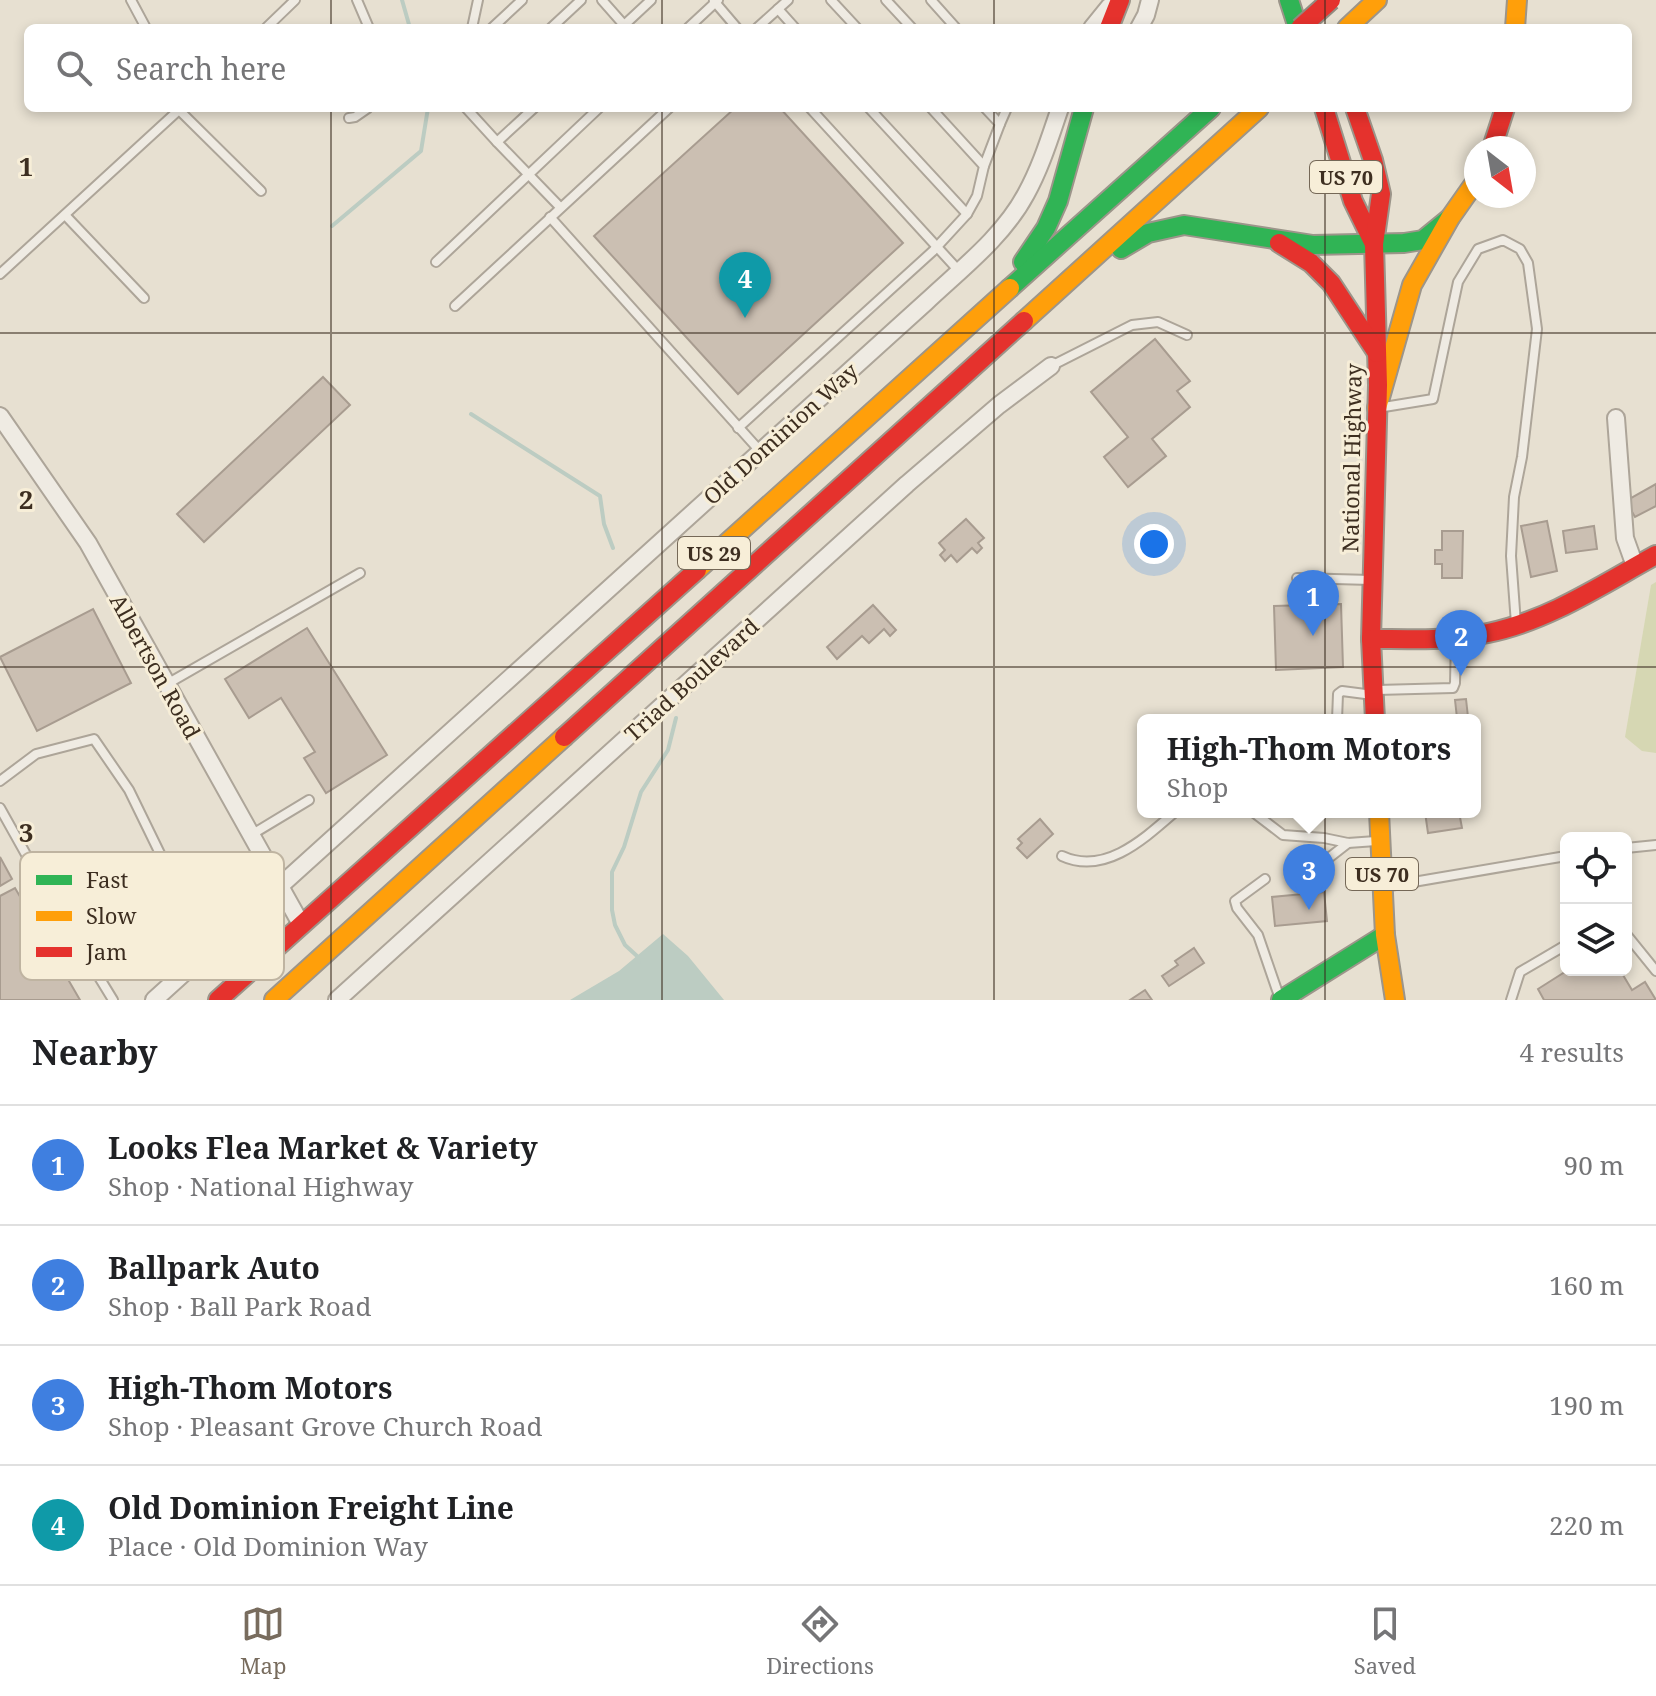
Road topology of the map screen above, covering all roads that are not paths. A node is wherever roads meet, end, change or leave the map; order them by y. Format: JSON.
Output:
{"nodes":[{"id":1,"x":131,"y":0,"type":"edge"},
{"id":2,"x":357,"y":0,"type":"edge"},
{"id":3,"x":478,"y":0,"type":"edge"},
{"id":4,"x":522,"y":0,"type":"edge"},
{"id":5,"x":581,"y":0,"type":"edge"},
{"id":6,"x":602,"y":0,"type":"edge"},
{"id":7,"x":651,"y":0,"type":"edge"},
{"id":8,"x":788,"y":0,"type":"edge"},
{"id":9,"x":831,"y":0,"type":"edge"},
{"id":10,"x":886,"y":0,"type":"edge"},
{"id":11,"x":931,"y":0,"type":"edge"},
{"id":12,"x":1118,"y":0,"type":"edge"},
{"id":13,"x":1150,"y":0,"type":"edge"},
{"id":14,"x":1289,"y":0,"type":"edge"},
{"id":15,"x":1318,"y":0,"type":"edge"},
{"id":16,"x":1331,"y":0,"type":"edge"},
{"id":17,"x":1517,"y":0,"type":"edge"},
{"id":18,"x":292,"y":1,"type":"edge"},
{"id":19,"x":716,"y":1,"type":"edge"},
{"id":20,"x":1372,"y":5,"type":"edge"},
{"id":21,"x":778,"y":9,"type":"junction"},
{"id":22,"x":144,"y":24,"type":"edge"},
{"id":23,"x":270,"y":24,"type":"edge"},
{"id":24,"x":367,"y":24,"type":"edge"},
{"id":25,"x":473,"y":24,"type":"edge"},
{"id":26,"x":496,"y":24,"type":"edge"},
{"id":27,"x":555,"y":24,"type":"edge"},
{"id":28,"x":620,"y":24,"type":"edge"},
{"id":29,"x":624,"y":24,"type":"edge"},
{"id":30,"x":692,"y":24,"type":"edge"},
{"id":31,"x":734,"y":24,"type":"edge"},
{"id":32,"x":761,"y":24,"type":"edge"},
{"id":33,"x":791,"y":24,"type":"edge"},
{"id":34,"x":853,"y":24,"type":"edge"},
{"id":35,"x":908,"y":24,"type":"edge"},
{"id":36,"x":952,"y":24,"type":"edge"},
{"id":37,"x":1096,"y":24,"type":"edge"},
{"id":38,"x":1110,"y":24,"type":"edge"},
{"id":39,"x":1141,"y":24,"type":"edge"},
{"id":40,"x":1298,"y":24,"type":"edge"},
{"id":41,"x":1304,"y":24,"type":"edge"},
{"id":42,"x":1327,"y":24,"type":"edge"},
{"id":43,"x":1351,"y":24,"type":"edge"},
{"id":44,"x":1515,"y":24,"type":"edge"},
{"id":45,"x":177,"y":112,"type":"edge"},
{"id":46,"x":183,"y":112,"type":"edge"},
{"id":47,"x":362,"y":112,"type":"edge"},
{"id":48,"x":470,"y":112,"type":"edge"},
{"id":49,"x":530,"y":112,"type":"edge"},
{"id":50,"x":595,"y":112,"type":"edge"},
{"id":51,"x":665,"y":112,"type":"edge"},
{"id":52,"x":814,"y":112,"type":"edge"},
{"id":53,"x":873,"y":112,"type":"edge"},
{"id":54,"x":935,"y":112,"type":"edge"},
{"id":55,"x":989,"y":112,"type":"edge"},
{"id":56,"x":1005,"y":112,"type":"edge"},
{"id":57,"x":1059,"y":112,"type":"edge"},
{"id":58,"x":1083,"y":112,"type":"edge"},
{"id":59,"x":1207,"y":112,"type":"edge"},
{"id":60,"x":1255,"y":112,"type":"edge"},
{"id":61,"x":1325,"y":112,"type":"edge"},
{"id":62,"x":1356,"y":112,"type":"edge"},
{"id":63,"x":1504,"y":112,"type":"edge"},
{"id":64,"x":349,"y":118,"type":"dead end"},
{"id":65,"x":1000,"y":124,"type":"junction"},
{"id":66,"x":1496,"y":136,"type":"edge"},
{"id":67,"x":497,"y":142,"type":"junction"},
{"id":68,"x":984,"y":166,"type":"junction"},
{"id":69,"x":528,"y":173,"type":"junction"},
{"id":70,"x":261,"y":191,"type":"dead end"},
{"id":71,"x":1464,"y":198,"type":"edge"},
{"id":72,"x":560,"y":207,"type":"junction"},
{"id":73,"x":967,"y":214,"type":"junction"},
{"id":74,"x":65,"y":215,"type":"junction"},
{"id":75,"x":550,"y":217,"type":"junction"},
{"id":76,"x":1450,"y":218,"type":"junction"},
{"id":77,"x":1272,"y":238,"type":"junction"},
{"id":78,"x":1374,"y":244,"type":"junction"},
{"id":79,"x":936,"y":246,"type":"junction"},
{"id":80,"x":436,"y":262,"type":"dead end"},
{"id":81,"x":959,"y":271,"type":"junction"},
{"id":82,"x":0,"y":274,"type":"edge"},
{"id":83,"x":1061,"y":290,"type":"junction"},
{"id":84,"x":144,"y":298,"type":"dead end"},
{"id":85,"x":455,"y":306,"type":"dead end"},
{"id":86,"x":1187,"y":335,"type":"dead end"},
{"id":87,"x":1377,"y":353,"type":"junction"},
{"id":88,"x":1051,"y":366,"type":"joint"},
{"id":89,"x":903,"y":385,"type":"junction"},
{"id":90,"x":1377,"y":408,"type":"junction"},
{"id":91,"x":0,"y":416,"type":"edge"},
{"id":92,"x":1616,"y":418,"type":"dead end"},
{"id":93,"x":738,"y":428,"type":"junction"},
{"id":94,"x":760,"y":451,"type":"junction"},
{"id":95,"x":1656,"y":555,"type":"edge"},
{"id":96,"x":1635,"y":566,"type":"junction"},
{"id":97,"x":360,"y":573,"type":"dead end"},
{"id":98,"x":1297,"y":578,"type":"dead end"},
{"id":99,"x":1372,"y":580,"type":"junction"},
{"id":100,"x":1516,"y":625,"type":"junction"},
{"id":101,"x":1456,"y":637,"type":"junction"},
{"id":102,"x":1371,"y":639,"type":"junction"},
{"id":103,"x":166,"y":685,"type":"junction"},
{"id":104,"x":1373,"y":692,"type":"junction"},
{"id":105,"x":1337,"y":714,"type":"edge"},
{"id":106,"x":1375,"y":714,"type":"edge"},
{"id":107,"x":0,"y":781,"type":"edge"},
{"id":108,"x":309,"y":800,"type":"dead end"},
{"id":109,"x":0,"y":808,"type":"edge"},
{"id":110,"x":1167,"y":818,"type":"edge"},
{"id":111,"x":1261,"y":818,"type":"edge"},
{"id":112,"x":1379,"y":818,"type":"edge"},
{"id":113,"x":250,"y":836,"type":"junction"},
{"id":114,"x":1381,"y":841,"type":"junction"},
{"id":115,"x":1348,"y":843,"type":"junction"},
{"id":116,"x":1656,"y":845,"type":"edge"},
{"id":117,"x":1632,"y":847,"type":"edge"},
{"id":118,"x":25,"y":852,"type":"edge"},
{"id":119,"x":159,"y":852,"type":"edge"},
{"id":120,"x":259,"y":852,"type":"edge"},
{"id":121,"x":1062,"y":856,"type":"dead end"},
{"id":122,"x":1560,"y":857,"type":"edge"},
{"id":123,"x":1294,"y":866,"type":"dead end"},
{"id":124,"x":1265,"y":879,"type":"dead end"},
{"id":125,"x":284,"y":882,"type":"edge"},
{"id":126,"x":1383,"y":887,"type":"junction"},
{"id":127,"x":284,"y":897,"type":"edge"},
{"id":128,"x":301,"y":924,"type":"junction"},
{"id":129,"x":1385,"y":935,"type":"junction"},
{"id":130,"x":284,"y":940,"type":"edge"},
{"id":131,"x":1632,"y":941,"type":"edge"},
{"id":132,"x":1560,"y":949,"type":"edge"},
{"id":133,"x":1656,"y":971,"type":"edge"},
{"id":134,"x":101,"y":980,"type":"edge"},
{"id":135,"x":176,"y":980,"type":"edge"},
{"id":136,"x":240,"y":980,"type":"edge"},
{"id":137,"x":340,"y":999,"type":"edge"},
{"id":138,"x":113,"y":1000,"type":"edge"},
{"id":139,"x":154,"y":1000,"type":"edge"},
{"id":140,"x":218,"y":1000,"type":"edge"},
{"id":141,"x":274,"y":1000,"type":"edge"},
{"id":142,"x":1281,"y":1000,"type":"edge"},
{"id":143,"x":1395,"y":1000,"type":"edge"},
{"id":144,"x":1511,"y":1000,"type":"edge"}],
"edges":[{"from":1,"to":22,"type":"lane"},
{"from":2,"to":24,"type":"lane"},
{"from":3,"to":25,"type":"lane"},
{"from":4,"to":26,"type":"lane"},
{"from":5,"to":27,"type":"lane"},
{"from":6,"to":28,"type":"lane"},
{"from":7,"to":29,"type":"lane"},
{"from":8,"to":21,"type":"lane"},
{"from":9,"to":34,"type":"lane"},
{"from":10,"to":35,"type":"lane"},
{"from":11,"to":36,"type":"lane"},
{"from":12,"to":37,"type":"street"},
{"from":12,"to":38,"type":"main road"},
{"from":13,"to":39,"type":"street"},
{"from":14,"to":40,"type":"main road"},
{"from":15,"to":42,"type":"main road"},
{"from":16,"to":41,"type":"main road","bridge":true},
{"from":17,"to":44,"type":"main road"},
{"from":18,"to":23,"type":"lane"},
{"from":19,"to":30,"type":"lane"},
{"from":19,"to":31,"type":"lane"},
{"from":20,"to":43,"type":"main road"},
{"from":21,"to":32,"type":"lane"},
{"from":21,"to":33,"type":"lane"},
{"from":45,"to":74,"type":"lane"},
{"from":46,"to":70,"type":"lane"},
{"from":47,"to":64,"type":"lane"},
{"from":48,"to":67,"type":"lane"},
{"from":49,"to":67,"type":"lane"},
{"from":50,"to":69,"type":"lane"},
{"from":51,"to":72,"type":"lane"},
{"from":52,"to":79,"type":"lane"},
{"from":53,"to":73,"type":"lane"},
{"from":54,"to":68,"type":"lane"},
{"from":55,"to":65,"type":"lane"},
{"from":56,"to":65,"type":"lane"},
{"from":57,"to":81,"type":"street","name":"Old Dominion Way"},
{"from":58,"to":89,"type":"main road"},
{"from":59,"to":89,"type":"main road","number":"US 29"},
{"from":60,"to":83,"type":"main road","number":"US 29"},
{"from":61,"to":78,"type":"main road","name":"National Highway","number":"US 70"},
{"from":62,"to":78,"type":"main road","name":"National Highway"},
{"from":63,"to":66,"type":"main road"},
{"from":65,"to":68,"type":"lane"},
{"from":67,"to":69,"type":"lane"},
{"from":68,"to":73,"type":"lane"},
{"from":69,"to":72,"type":"lane"},
{"from":69,"to":80,"type":"lane"},
{"from":71,"to":76,"type":"main road"},
{"from":72,"to":75,"type":"lane"},
{"from":73,"to":79,"type":"lane"},
{"from":74,"to":82,"type":"lane"},
{"from":74,"to":84,"type":"lane"},
{"from":75,"to":85,"type":"lane"},
{"from":75,"to":93,"type":"lane"},
{"from":76,"to":78,"type":"main road"},
{"from":76,"to":90,"type":"main road"},
{"from":77,"to":78,"type":"main road"},
{"from":77,"to":83,"type":"main road"},
{"from":77,"to":87,"type":"main road"},
{"from":78,"to":87,"type":"main road","name":"National Highway","number":"US 70"},
{"from":79,"to":81,"type":"lane"},
{"from":79,"to":93,"type":"lane"},
{"from":81,"to":94,"type":"street","name":"Old Dominion Way"},
{"from":83,"to":141,"type":"main road","number":"US 29"},
{"from":86,"to":88,"type":"lane"},
{"from":87,"to":90,"type":"main road","name":"National Highway","number":"US 70"},
{"from":88,"to":137,"type":"street","name":"Triad Boulevard"},
{"from":89,"to":128,"type":"main road","number":"US 29"},
{"from":90,"to":99,"type":"main road","name":"National Highway","number":"US 70"},
{"from":90,"to":100,"type":"lane"},
{"from":91,"to":103,"type":"street","name":"Albertson Road"},
{"from":92,"to":96,"type":"street"},
{"from":93,"to":94,"type":"lane"},
{"from":94,"to":125,"type":"street","name":"Old Dominion Way"},
{"from":95,"to":96,"type":"main road"},
{"from":96,"to":100,"type":"main road"},
{"from":97,"to":103,"type":"lane"},
{"from":98,"to":99,"type":"lane"},
{"from":99,"to":102,"type":"main road","name":"National Highway","number":"US 70"},
{"from":100,"to":101,"type":"main road"},
{"from":101,"to":102,"type":"main road"},
{"from":101,"to":104,"type":"lane"},
{"from":102,"to":104,"type":"main road","name":"National Highway","number":"US 70"},
{"from":103,"to":113,"type":"street","name":"Albertson Road"},
{"from":104,"to":105,"type":"lane"},
{"from":104,"to":106,"type":"main road","name":"National Highway","number":"US 70"},
{"from":107,"to":119,"type":"lane"},
{"from":108,"to":113,"type":"lane"},
{"from":109,"to":118,"type":"lane"},
{"from":110,"to":121,"type":"lane"},
{"from":111,"to":115,"type":"lane"},
{"from":112,"to":114,"type":"main road","number":"US 70"},
{"from":113,"to":120,"type":"street","name":"Albertson Road"},
{"from":114,"to":115,"type":"lane"},
{"from":114,"to":126,"type":"main road","number":"US 70"},
{"from":115,"to":123,"type":"lane"},
{"from":116,"to":117,"type":"lane"},
{"from":122,"to":126,"type":"lane"},
{"from":124,"to":142,"type":"lane"},
{"from":126,"to":129,"type":"main road","number":"US 70"},
{"from":127,"to":128,"type":"street","name":"Albertson Road"},
{"from":128,"to":130,"type":"main road","number":"US 29"},
{"from":129,"to":142,"type":"main road"},
{"from":129,"to":143,"type":"main road","number":"US 70"},
{"from":131,"to":133,"type":"lane"},
{"from":132,"to":144,"type":"lane"},
{"from":134,"to":138,"type":"lane"},
{"from":135,"to":139,"type":"street","name":"Old Dominion Way"},
{"from":136,"to":140,"type":"main road","number":"US 29"}]}
